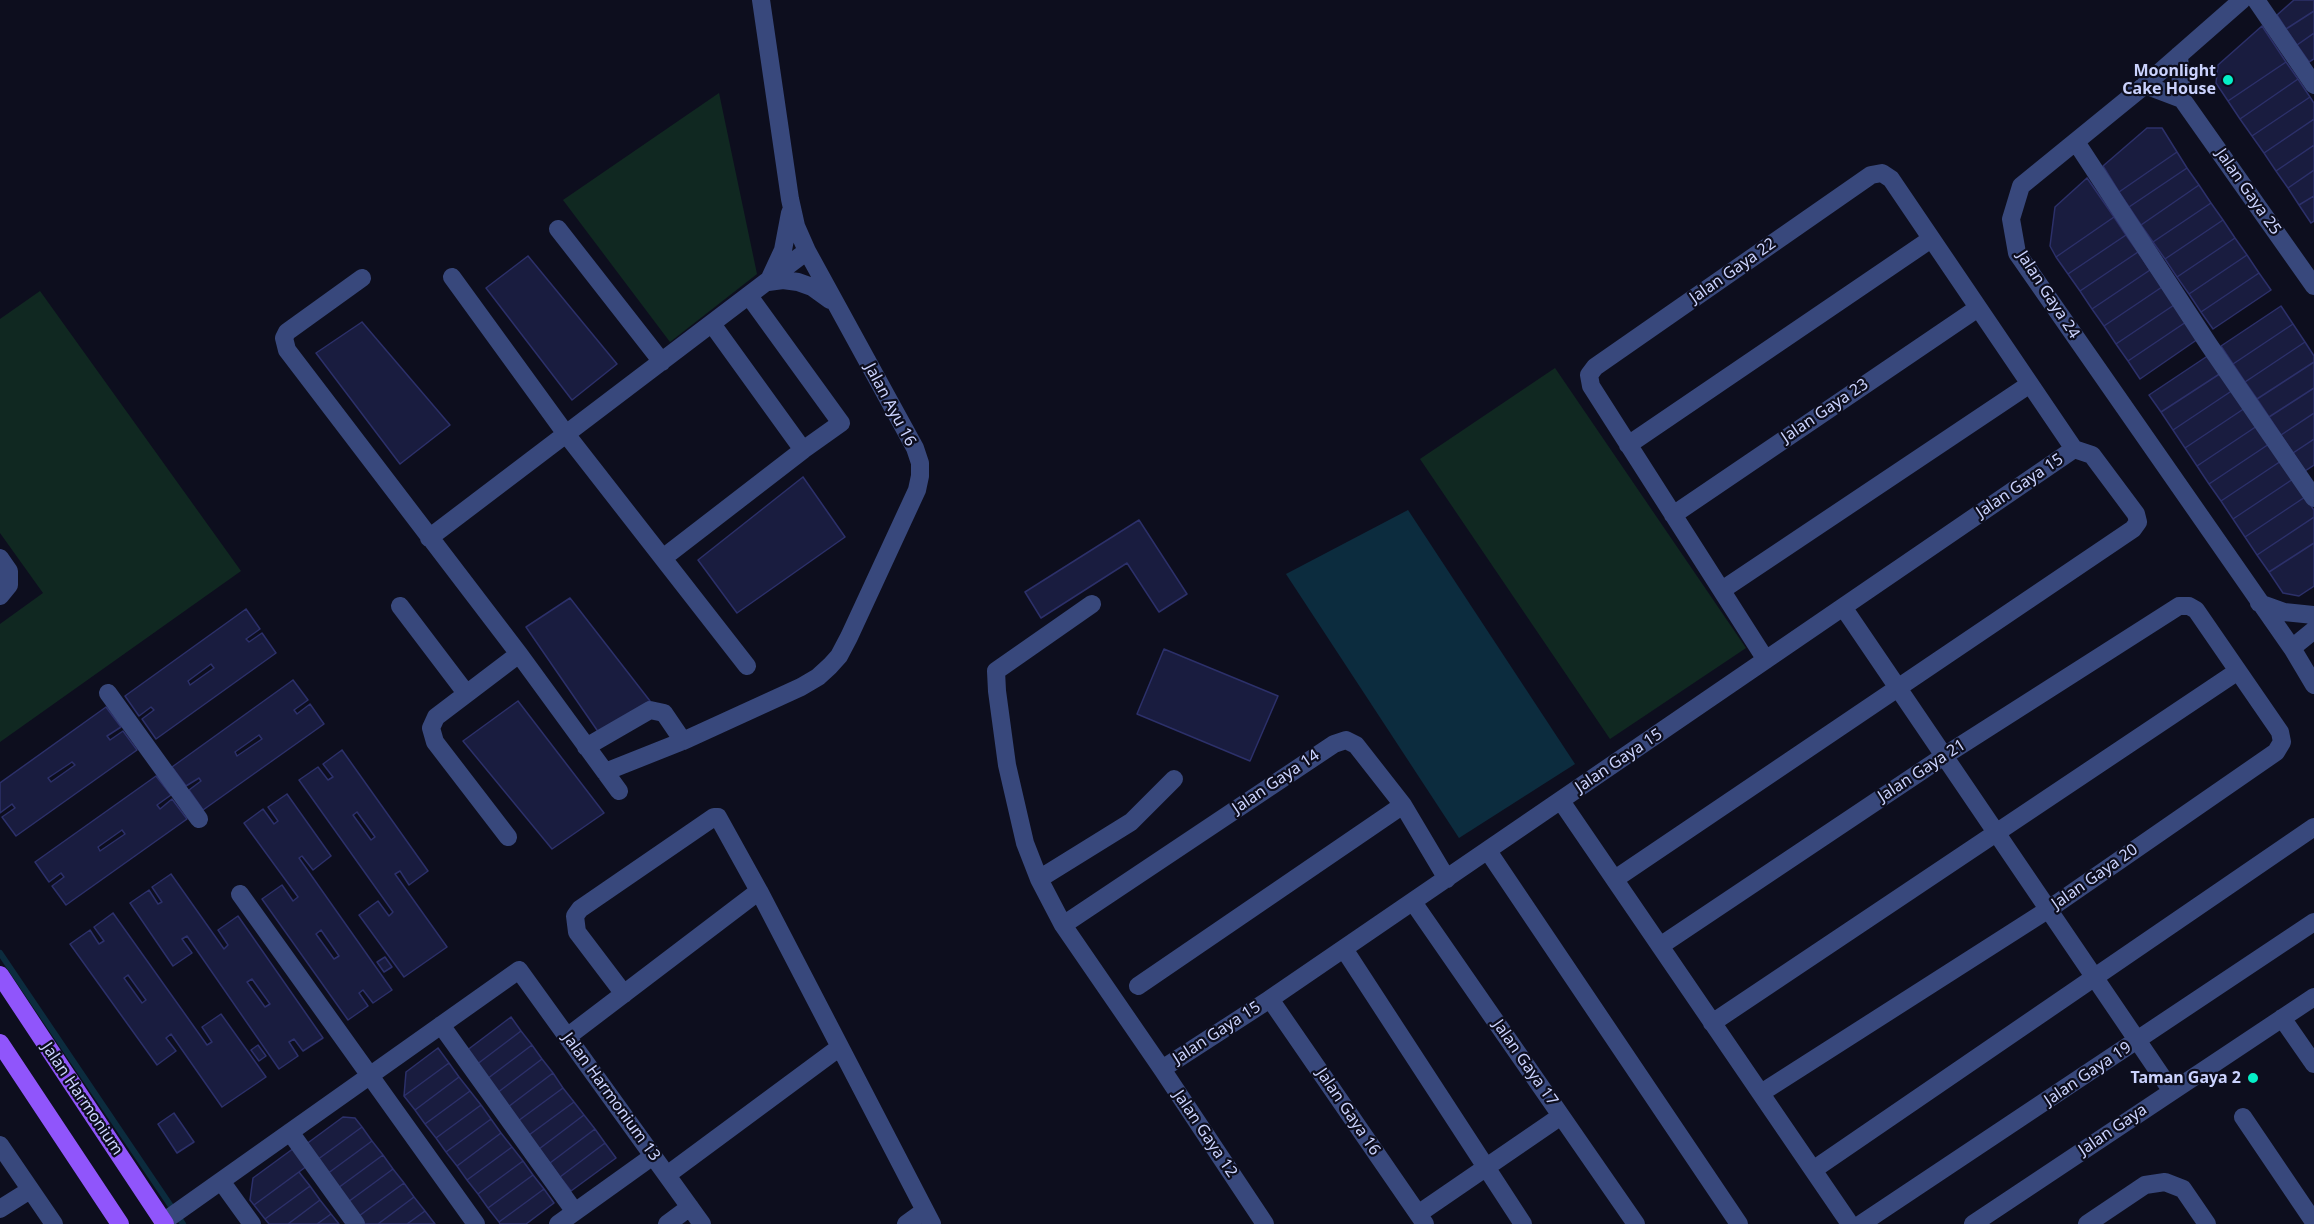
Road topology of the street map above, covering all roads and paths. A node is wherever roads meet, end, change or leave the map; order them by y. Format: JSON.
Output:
{"nodes":[{"id":1,"x":761,"y":0,"type":"edge"},
{"id":2,"x":2242,"y":0,"type":"edge"},
{"id":3,"x":2256,"y":0,"type":"edge"},
{"id":4,"x":2180,"y":55,"type":"junction"},
{"id":5,"x":2145,"y":85,"type":"junction"},
{"id":6,"x":2314,"y":85,"type":"edge"},
{"id":7,"x":2182,"y":99,"type":"junction"},
{"id":8,"x":2076,"y":142,"type":"junction"},
{"id":9,"x":790,"y":199,"type":"junction"},
{"id":10,"x":558,"y":229,"type":"dead end"},
{"id":11,"x":1931,"y":239,"type":"junction"},
{"id":12,"x":807,"y":251,"type":"junction"},
{"id":13,"x":452,"y":277,"type":"dead end"},
{"id":14,"x":362,"y":278,"type":"dead end"},
{"id":15,"x":768,"y":282,"type":"junction"},
{"id":16,"x":2314,"y":286,"type":"edge"},
{"id":17,"x":749,"y":296,"type":"junction"},
{"id":18,"x":836,"y":306,"type":"junction"},
{"id":19,"x":1978,"y":308,"type":"junction"},
{"id":20,"x":712,"y":324,"type":"junction"},
{"id":21,"x":662,"y":362,"type":"junction"},
{"id":22,"x":2030,"y":384,"type":"junction"},
{"id":23,"x":566,"y":434,"type":"junction"},
{"id":24,"x":1628,"y":444,"type":"junction"},
{"id":25,"x":2074,"y":449,"type":"junction"},
{"id":26,"x":803,"y":450,"type":"junction"},
{"id":27,"x":2314,"y":498,"type":"edge"},
{"id":28,"x":1673,"y":514,"type":"junction"},
{"id":29,"x":429,"y":538,"type":"junction"},
{"id":30,"x":0,"y":558,"type":"edge"},
{"id":31,"x":663,"y":558,"type":"junction"},
{"id":32,"x":1722,"y":590,"type":"junction"},
{"id":33,"x":0,"y":596,"type":"edge"},
{"id":34,"x":2259,"y":603,"type":"junction"},
{"id":35,"x":1092,"y":604,"type":"dead end"},
{"id":36,"x":400,"y":606,"type":"dead end"},
{"id":37,"x":2189,"y":606,"type":"joint"},
{"id":38,"x":1843,"y":607,"type":"junction"},
{"id":39,"x":2314,"y":615,"type":"edge"},
{"id":40,"x":2314,"y":630,"type":"edge"},
{"id":41,"x":2292,"y":648,"type":"junction"},
{"id":42,"x":519,"y":654,"type":"junction"},
{"id":43,"x":1766,"y":660,"type":"junction"},
{"id":44,"x":747,"y":666,"type":"dead end"},
{"id":45,"x":2238,"y":671,"type":"junction"},
{"id":46,"x":2314,"y":685,"type":"edge"},
{"id":47,"x":1898,"y":688,"type":"junction"},
{"id":48,"x":108,"y":693,"type":"dead end"},
{"id":49,"x":466,"y":693,"type":"junction"},
{"id":50,"x":682,"y":741,"type":"junction"},
{"id":51,"x":586,"y":747,"type":"junction"},
{"id":52,"x":1944,"y":756,"type":"junction"},
{"id":53,"x":605,"y":772,"type":"junction"},
{"id":54,"x":1174,"y":779,"type":"dead end"},
{"id":55,"x":619,"y":791,"type":"dead end"},
{"id":56,"x":1561,"y":801,"type":"junction"},
{"id":57,"x":1403,"y":805,"type":"junction"},
{"id":58,"x":199,"y":819,"type":"dead end"},
{"id":59,"x":2314,"y":827,"type":"edge"},
{"id":60,"x":1996,"y":832,"type":"junction"},
{"id":61,"x":508,"y":837,"type":"dead end"},
{"id":62,"x":1488,"y":851,"type":"junction"},
{"id":63,"x":1039,"y":879,"type":"junction"},
{"id":64,"x":1447,"y":879,"type":"junction"},
{"id":65,"x":1615,"y":879,"type":"junction"},
{"id":66,"x":759,"y":891,"type":"junction"},
{"id":67,"x":240,"y":894,"type":"dead end"},
{"id":68,"x":1413,"y":902,"type":"junction"},
{"id":69,"x":2049,"y":909,"type":"junction"},
{"id":70,"x":2314,"y":922,"type":"edge"},
{"id":71,"x":1063,"y":925,"type":"junction"},
{"id":72,"x":1660,"y":946,"type":"junction"},
{"id":73,"x":1344,"y":949,"type":"junction"},
{"id":74,"x":0,"y":975,"type":"edge"},
{"id":75,"x":2095,"y":978,"type":"junction"},
{"id":76,"x":1138,"y":986,"type":"dead end"},
{"id":77,"x":624,"y":994,"type":"junction"},
{"id":78,"x":2314,"y":997,"type":"edge"},
{"id":79,"x":1270,"y":999,"type":"junction"},
{"id":80,"x":2282,"y":1018,"type":"junction"},
{"id":81,"x":1712,"y":1023,"type":"junction"},
{"id":82,"x":441,"y":1025,"type":"junction"},
{"id":83,"x":567,"y":1037,"type":"junction"},
{"id":84,"x":2138,"y":1041,"type":"junction"},
{"id":85,"x":0,"y":1043,"type":"edge"},
{"id":86,"x":840,"y":1047,"type":"junction"},
{"id":87,"x":2314,"y":1064,"type":"edge"},
{"id":88,"x":1162,"y":1069,"type":"junction"},
{"id":89,"x":369,"y":1076,"type":"junction"},
{"id":90,"x":2171,"y":1090,"type":"junction"},
{"id":91,"x":1761,"y":1093,"type":"junction"},
{"id":92,"x":1561,"y":1116,"type":"junction"},
{"id":93,"x":2243,"y":1117,"type":"dead end"},
{"id":94,"x":290,"y":1132,"type":"junction"},
{"id":95,"x":0,"y":1145,"type":"edge"},
{"id":96,"x":653,"y":1156,"type":"junction"},
{"id":97,"x":1485,"y":1168,"type":"junction"},
{"id":98,"x":1813,"y":1170,"type":"junction"},
{"id":99,"x":667,"y":1175,"type":"junction"},
{"id":100,"x":221,"y":1181,"type":"junction"},
{"id":101,"x":30,"y":1190,"type":"junction"},
{"id":102,"x":690,"y":1207,"type":"junction"},
{"id":103,"x":0,"y":1209,"type":"edge"},
{"id":104,"x":575,"y":1212,"type":"junction"},
{"id":105,"x":928,"y":1217,"type":"edge"},
{"id":106,"x":1421,"y":1219,"type":"edge"},
{"id":107,"x":2314,"y":1222,"type":"edge"},
{"id":108,"x":164,"y":1223,"type":"edge"},
{"id":109,"x":54,"y":1224,"type":"edge"},
{"id":110,"x":120,"y":1224,"type":"edge"},
{"id":111,"x":252,"y":1224,"type":"edge"},
{"id":112,"x":357,"y":1224,"type":"edge"},
{"id":113,"x":476,"y":1224,"type":"edge"},
{"id":114,"x":558,"y":1224,"type":"edge"},
{"id":115,"x":667,"y":1224,"type":"edge"},
{"id":116,"x":702,"y":1224,"type":"edge"},
{"id":117,"x":906,"y":1224,"type":"edge"},
{"id":118,"x":1265,"y":1224,"type":"edge"},
{"id":119,"x":1523,"y":1224,"type":"edge"},
{"id":120,"x":1636,"y":1224,"type":"edge"},
{"id":121,"x":1739,"y":1224,"type":"edge"},
{"id":122,"x":1850,"y":1224,"type":"edge"},
{"id":123,"x":1861,"y":1224,"type":"edge"},
{"id":124,"x":1973,"y":1224,"type":"edge"},
{"id":125,"x":2087,"y":1224,"type":"edge"},
{"id":126,"x":2207,"y":1224,"type":"edge"}],
"edges":[{"from":1,"to":9,"type":"street","name":"Jalan Ayu 16"},
{"from":2,"to":4,"type":"street","name":"Jalan Gaya 24"},
{"from":3,"to":6,"type":"street"},
{"from":4,"to":5,"type":"street","name":"Jalan Gaya 24"},
{"from":4,"to":7,"type":"street"},
{"from":5,"to":7,"type":"street"},
{"from":5,"to":8,"type":"street","name":"Jalan Gaya 24"},
{"from":7,"to":16,"type":"street","name":"Jalan Gaya 25"},
{"from":8,"to":27,"type":"street"},
{"from":8,"to":34,"type":"street","name":"Jalan Gaya 24"},
{"from":9,"to":12,"type":"street","name":"Jalan Ayu 16"},
{"from":9,"to":15,"type":"street"},
{"from":10,"to":21,"type":"street"},
{"from":11,"to":19,"type":"street","name":"Jalan Gaya 22"},
{"from":11,"to":24,"type":"street"},
{"from":11,"to":24,"type":"street","name":"Jalan Gaya 22"},
{"from":12,"to":15,"type":"street"},
{"from":12,"to":18,"type":"street","name":"Jalan Ayu 16"},
{"from":13,"to":23,"type":"street"},
{"from":14,"to":29,"type":"street"},
{"from":15,"to":17,"type":"street"},
{"from":15,"to":18,"type":"street"},
{"from":17,"to":20,"type":"street"},
{"from":17,"to":26,"type":"street"},
{"from":18,"to":50,"type":"street","name":"Jalan Ayu 16"},
{"from":19,"to":22,"type":"street","name":"Jalan Gaya 22"},
{"from":19,"to":28,"type":"street","name":"Jalan Gaya 23"},
{"from":20,"to":21,"type":"street"},
{"from":20,"to":26,"type":"street"},
{"from":21,"to":23,"type":"street"},
{"from":22,"to":25,"type":"street","name":"Jalan Gaya 22"},
{"from":22,"to":32,"type":"street"},
{"from":23,"to":29,"type":"street"},
{"from":23,"to":31,"type":"street"},
{"from":24,"to":28,"type":"street","name":"Jalan Gaya 22"},
{"from":25,"to":38,"type":"street","name":"Jalan Gaya 15"},
{"from":25,"to":47,"type":"street"},
{"from":26,"to":31,"type":"street"},
{"from":28,"to":32,"type":"street","name":"Jalan Gaya 22"},
{"from":29,"to":42,"type":"street"},
{"from":30,"to":33,"type":"street"},
{"from":31,"to":44,"type":"street"},
{"from":32,"to":43,"type":"street","name":"Jalan Gaya 22"},
{"from":34,"to":39,"type":"street"},
{"from":34,"to":41,"type":"street","name":"Jalan Gaya 24"},
{"from":35,"to":63,"type":"street","name":"Jalan Gaya 12"},
{"from":36,"to":49,"type":"street"},
{"from":37,"to":45,"type":"street","name":"Jalan Gaya 20"},
{"from":37,"to":52,"type":"street","name":"Jalan Gaya 21"},
{"from":38,"to":43,"type":"street","name":"Jalan Gaya 15"},
{"from":38,"to":47,"type":"street"},
{"from":40,"to":41,"type":"street"},
{"from":41,"to":46,"type":"street","name":"Jalan Gaya 24"},
{"from":42,"to":49,"type":"street"},
{"from":42,"to":51,"type":"street"},
{"from":43,"to":56,"type":"street","name":"Jalan Gaya 15"},
{"from":45,"to":60,"type":"street"},
{"from":45,"to":69,"type":"street","name":"Jalan Gaya 20"},
{"from":47,"to":52,"type":"street"},
{"from":47,"to":65,"type":"street"},
{"from":48,"to":58,"type":"street"},
{"from":49,"to":61,"type":"street"},
{"from":50,"to":51,"type":"street"},
{"from":50,"to":53,"type":"street","name":"Jalan Ayu 16"},
{"from":51,"to":53,"type":"street"},
{"from":52,"to":60,"type":"street"},
{"from":52,"to":72,"type":"street","name":"Jalan Gaya 21"},
{"from":53,"to":55,"type":"street"},
{"from":54,"to":63,"type":"street"},
{"from":56,"to":62,"type":"street","name":"Jalan Gaya 15"},
{"from":56,"to":65,"type":"street"},
{"from":57,"to":64,"type":"street","name":"Jalan Gaya 14"},
{"from":57,"to":71,"type":"street","name":"Jalan Gaya 14"},
{"from":57,"to":76,"type":"street"},
{"from":59,"to":75,"type":"street"},
{"from":60,"to":69,"type":"street"},
{"from":60,"to":81,"type":"street"},
{"from":62,"to":64,"type":"street","name":"Jalan Gaya 15"},
{"from":62,"to":121,"type":"street"},
{"from":63,"to":71,"type":"street","name":"Jalan Gaya 12"},
{"from":64,"to":68,"type":"street","name":"Jalan Gaya 15"},
{"from":65,"to":72,"type":"street"},
{"from":66,"to":77,"type":"street"},
{"from":66,"to":77,"type":"street"},
{"from":66,"to":86,"type":"street"},
{"from":67,"to":89,"type":"street"},
{"from":68,"to":73,"type":"street","name":"Jalan Gaya 15"},
{"from":68,"to":92,"type":"street","name":"Jalan Gaya 17"},
{"from":69,"to":75,"type":"street"},
{"from":69,"to":91,"type":"street","name":"Jalan Gaya 20"},
{"from":70,"to":84,"type":"street","name":"Jalan Gaya 19"},
{"from":71,"to":88,"type":"street","name":"Jalan Gaya 12"},
{"from":72,"to":81,"type":"street"},
{"from":73,"to":79,"type":"street","name":"Jalan Gaya 15"},
{"from":73,"to":97,"type":"street"},
{"from":74,"to":108,"type":"main road","name":"Jalan Harmonium"},
{"from":75,"to":84,"type":"street"},
{"from":75,"to":98,"type":"street"},
{"from":77,"to":83,"type":"street"},
{"from":78,"to":80,"type":"street","name":"Jalan Gaya"},
{"from":79,"to":88,"type":"street","name":"Jalan Gaya 15"},
{"from":79,"to":106,"type":"street","name":"Jalan Gaya 16"},
{"from":80,"to":87,"type":"street"},
{"from":80,"to":90,"type":"street","name":"Jalan Gaya"},
{"from":81,"to":91,"type":"street"},
{"from":82,"to":83,"type":"street","name":"Jalan Harmonium 13"},
{"from":82,"to":89,"type":"street"},
{"from":82,"to":104,"type":"street"},
{"from":83,"to":96,"type":"street","name":"Jalan Harmonium 13"},
{"from":84,"to":90,"type":"street"},
{"from":84,"to":123,"type":"street","name":"Jalan Gaya 19"},
{"from":85,"to":110,"type":"main road"},
{"from":86,"to":99,"type":"street"},
{"from":86,"to":105,"type":"street"},
{"from":88,"to":118,"type":"street","name":"Jalan Gaya 12"},
{"from":89,"to":94,"type":"street"},
{"from":89,"to":113,"type":"street"},
{"from":90,"to":124,"type":"street","name":"Jalan Gaya"},
{"from":91,"to":98,"type":"street"},
{"from":92,"to":97,"type":"street"},
{"from":92,"to":120,"type":"street","name":"Jalan Gaya 17"},
{"from":93,"to":107,"type":"street"},
{"from":94,"to":100,"type":"street"},
{"from":94,"to":112,"type":"street"},
{"from":95,"to":101,"type":"street"},
{"from":96,"to":99,"type":"street","name":"Jalan Harmonium 13"},
{"from":96,"to":104,"type":"street"},
{"from":97,"to":106,"type":"street"},
{"from":97,"to":119,"type":"street"},
{"from":98,"to":122,"type":"street"},
{"from":99,"to":102,"type":"street","name":"Jalan Harmonium 13"},
{"from":100,"to":108,"type":"street"},
{"from":100,"to":111,"type":"street"},
{"from":101,"to":103,"type":"street"},
{"from":101,"to":109,"type":"street"},
{"from":102,"to":115,"type":"street"},
{"from":102,"to":116,"type":"street","name":"Jalan Harmonium 13"},
{"from":104,"to":114,"type":"street"},
{"from":105,"to":117,"type":"street"},
{"from":125,"to":126,"type":"street"}]}
